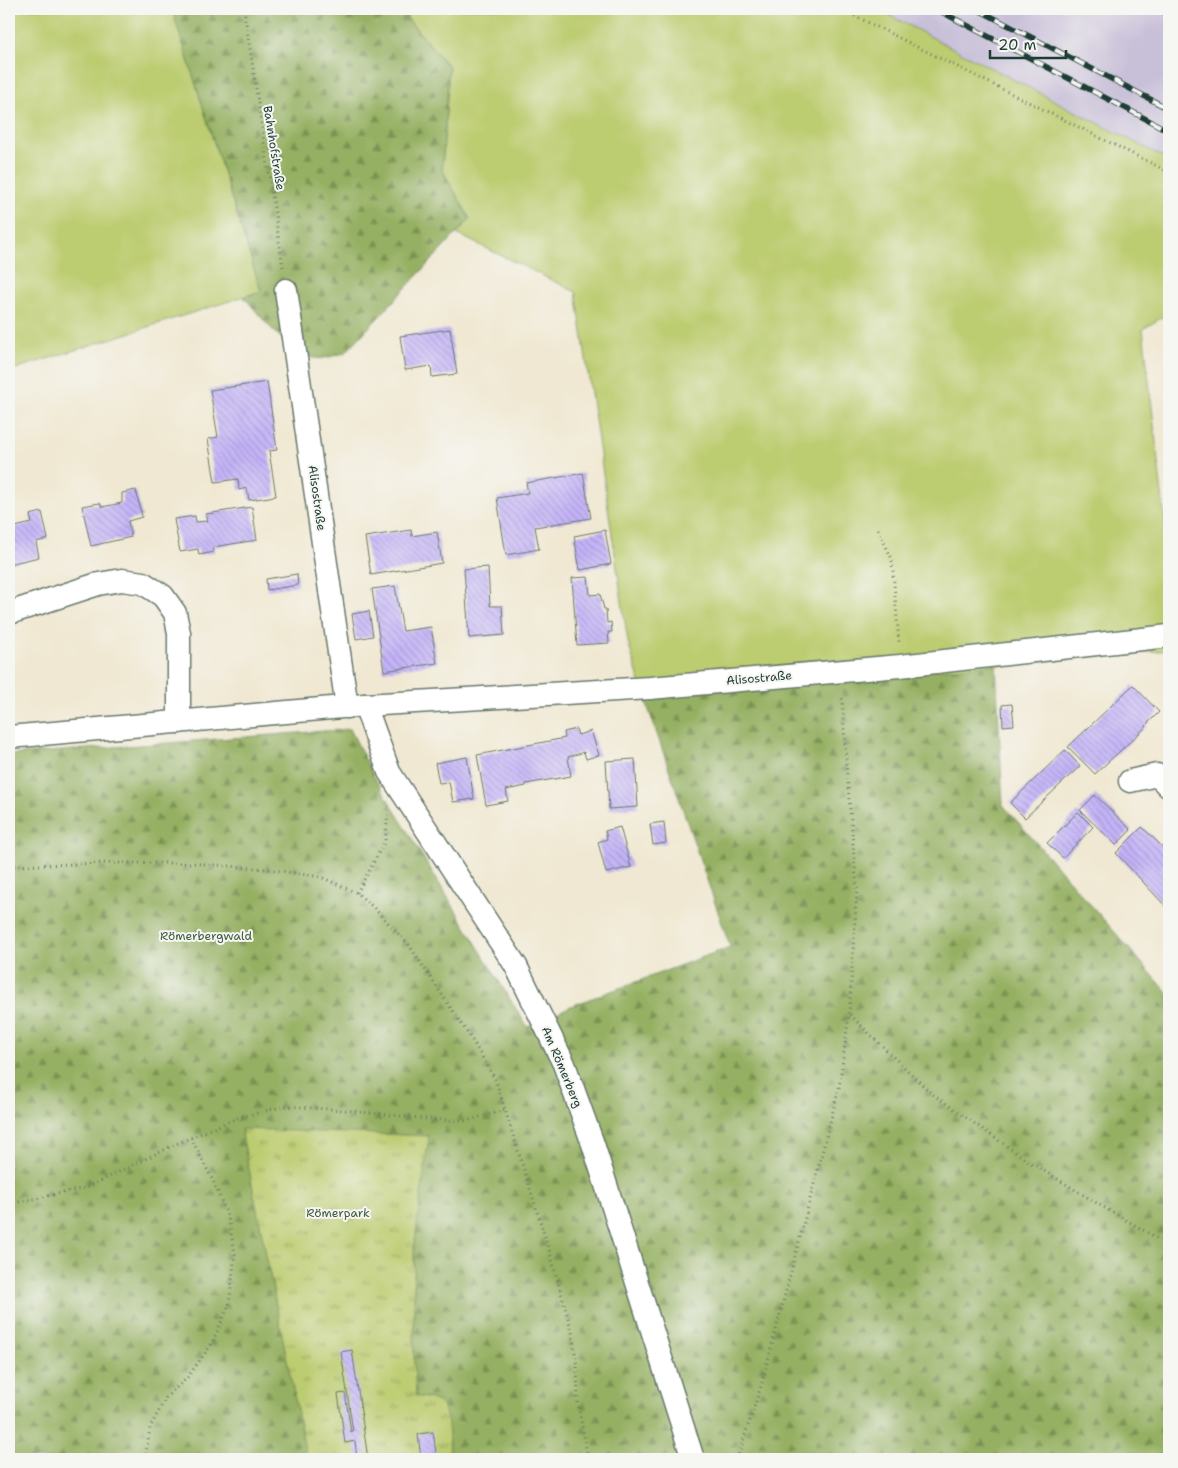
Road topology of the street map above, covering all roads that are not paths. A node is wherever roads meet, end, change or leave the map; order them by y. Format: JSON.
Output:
{"nodes":[{"id":1,"x":286,"y":290,"type":"road end"},
{"id":2,"x":9,"y":613,"type":"edge"},
{"id":3,"x":1169,"y":636,"type":"edge"},
{"id":4,"x":356,"y":706,"type":"junction"},
{"id":5,"x":179,"y":722,"type":"junction"},
{"id":6,"x":9,"y":737,"type":"edge"},
{"id":7,"x":1130,"y":781,"type":"dead end"},
{"id":8,"x":1169,"y":787,"type":"edge"},
{"id":9,"x":692,"y":1459,"type":"edge"}],
"edges":[{"from":1,"to":4,"type":"street","name":"Alisostraße"},
{"from":2,"to":5,"type":"street"},
{"from":3,"to":4,"type":"street","name":"Alisostraße"},
{"from":4,"to":5,"type":"street","name":"Alisostraße"},
{"from":4,"to":9,"type":"street","name":"Am Römerberg"},
{"from":5,"to":6,"type":"street","name":"Alisostraße"},
{"from":7,"to":8,"type":"street"}]}
